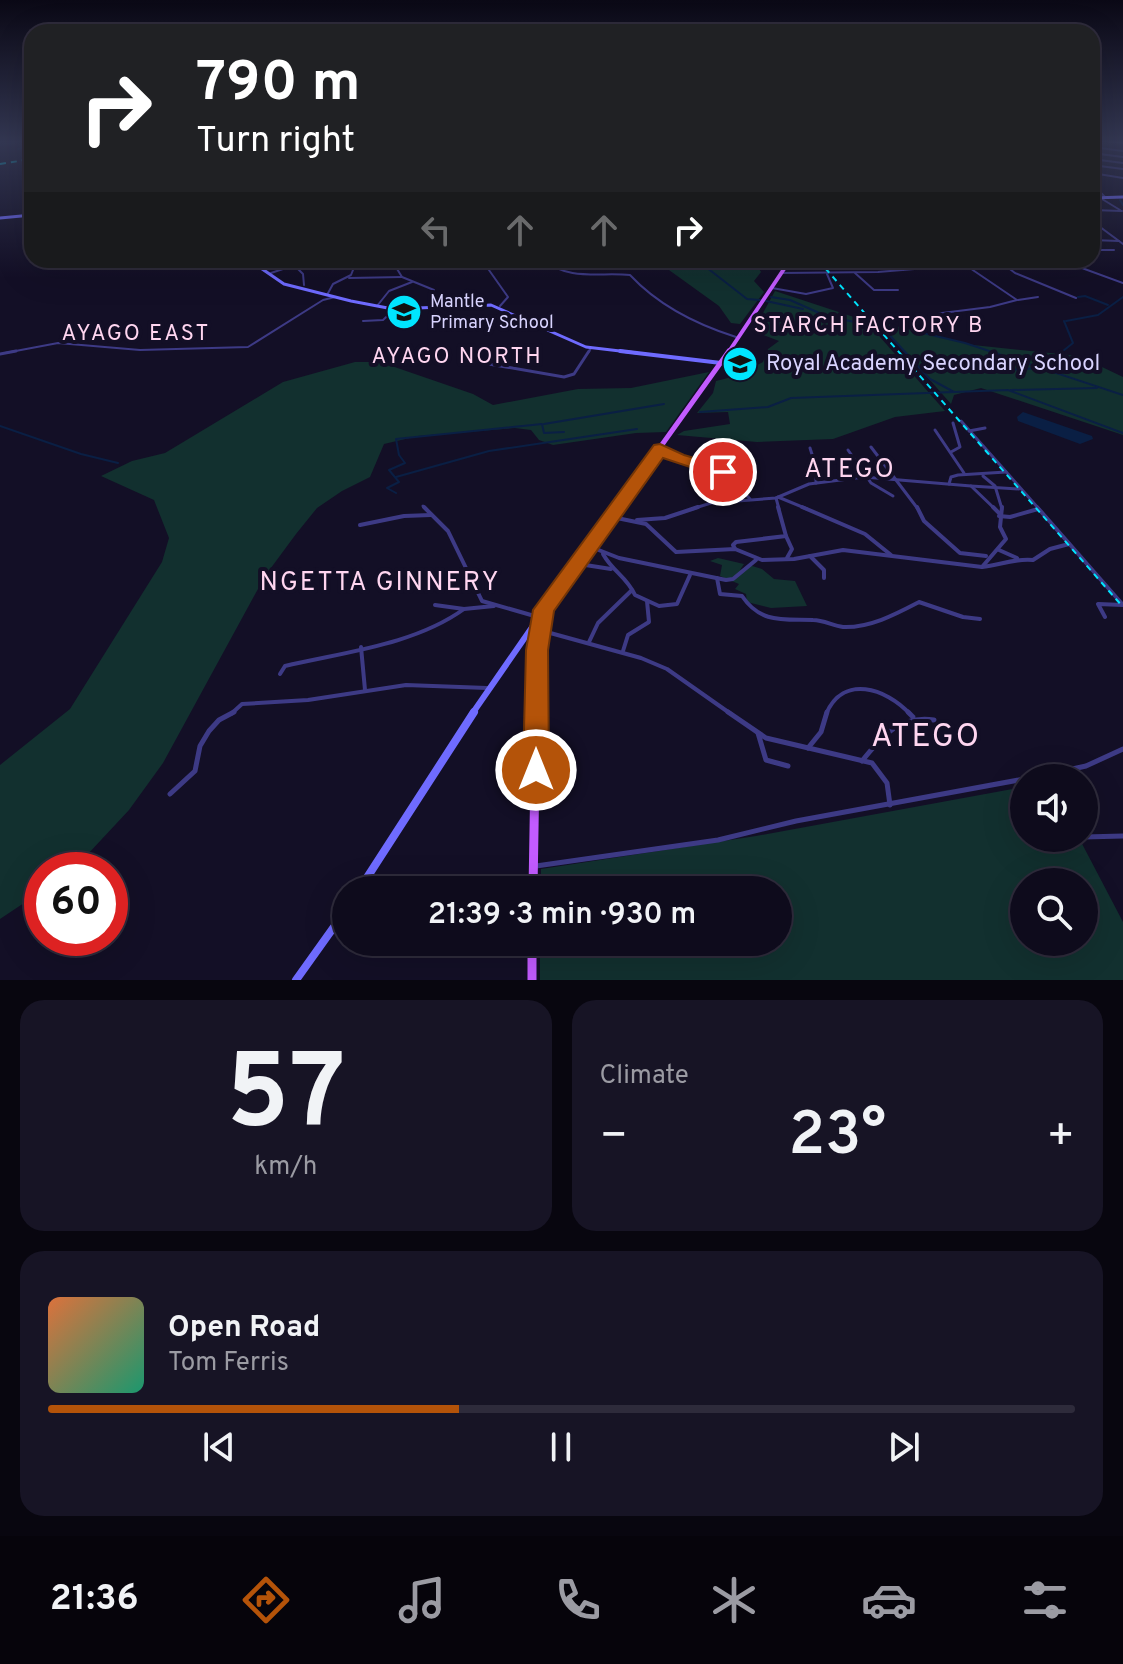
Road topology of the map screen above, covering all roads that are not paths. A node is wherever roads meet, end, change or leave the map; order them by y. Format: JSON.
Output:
{"nodes":[{"id":1,"x":1100,"y":194,"type":"edge"},
{"id":2,"x":1102,"y":197,"type":"junction"},
{"id":3,"x":1123,"y":199,"type":"edge"},
{"id":4,"x":1100,"y":211,"type":"edge"},
{"id":5,"x":1123,"y":212,"type":"edge"},
{"id":6,"x":24,"y":216,"type":"edge"},
{"id":7,"x":1,"y":217,"type":"edge"},
{"id":8,"x":1100,"y":227,"type":"edge"},
{"id":9,"x":1100,"y":241,"type":"edge"},
{"id":10,"x":1122,"y":242,"type":"edge"},
{"id":11,"x":1100,"y":250,"type":"edge"},
{"id":12,"x":1114,"y":250,"type":"dead end"},
{"id":13,"x":263,"y":268,"type":"edge"},
{"id":14,"x":286,"y":268,"type":"edge"},
{"id":15,"x":296,"y":268,"type":"edge"},
{"id":16,"x":353,"y":268,"type":"edge"},
{"id":17,"x":396,"y":268,"type":"edge"},
{"id":18,"x":488,"y":268,"type":"edge"},
{"id":19,"x":554,"y":268,"type":"edge"},
{"id":20,"x":784,"y":268,"type":"edge"},
{"id":21,"x":899,"y":268,"type":"edge"},
{"id":22,"x":941,"y":268,"type":"edge"},
{"id":23,"x":969,"y":268,"type":"edge"},
{"id":24,"x":1008,"y":268,"type":"edge"},
{"id":25,"x":1082,"y":268,"type":"edge"},
{"id":26,"x":904,"y":271,"type":"junction"},
{"id":27,"x":271,"y":273,"type":"junction"},
{"id":28,"x":781,"y":273,"type":"junction"},
{"id":29,"x":855,"y":273,"type":"junction"},
{"id":30,"x":827,"y":274,"type":"junction"},
{"id":31,"x":402,"y":277,"type":"junction"},
{"id":32,"x":349,"y":278,"type":"junction"},
{"id":33,"x":413,"y":281,"type":"junction"},
{"id":34,"x":1123,"y":283,"type":"edge"},
{"id":35,"x":304,"y":285,"type":"dead end"},
{"id":36,"x":772,"y":288,"type":"junction"},
{"id":37,"x":898,"y":290,"type":"dead end"},
{"id":38,"x":327,"y":295,"type":"junction"},
{"id":39,"x":335,"y":297,"type":"junction"},
{"id":40,"x":1038,"y":297,"type":"dead end"},
{"id":41,"x":1076,"y":298,"type":"dead end"},
{"id":42,"x":1017,"y":300,"type":"junction"},
{"id":43,"x":377,"y":306,"type":"junction"},
{"id":44,"x":430,"y":306,"type":"junction"},
{"id":45,"x":500,"y":306,"type":"junction"},
{"id":46,"x":395,"y":309,"type":"junction"},
{"id":47,"x":934,"y":314,"type":"dead end"},
{"id":48,"x":363,"y":321,"type":"dead end"},
{"id":49,"x":736,"y":337,"type":"junction"},
{"id":50,"x":591,"y":348,"type":"junction"},
{"id":51,"x":0,"y":354,"type":"edge"},
{"id":52,"x":476,"y":359,"type":"dead end"},
{"id":53,"x":721,"y":363,"type":"junction"},
{"id":54,"x":961,"y":421,"type":"dead end"},
{"id":55,"x":953,"y":423,"type":"dead end"},
{"id":56,"x":985,"y":428,"type":"dead end"},
{"id":57,"x":935,"y":430,"type":"dead end"},
{"id":58,"x":969,"y":431,"type":"junction"},
{"id":59,"x":871,"y":447,"type":"dead end"},
{"id":60,"x":744,"y":448,"type":"dead end"},
{"id":61,"x":810,"y":448,"type":"dead end"},
{"id":62,"x":660,"y":449,"type":"junction"},
{"id":63,"x":848,"y":450,"type":"dead end"},
{"id":64,"x":950,"y":452,"type":"junction"},
{"id":65,"x":723,"y":472,"type":"junction"},
{"id":66,"x":1006,"y":472,"type":"junction"},
{"id":67,"x":965,"y":474,"type":"junction"},
{"id":68,"x":983,"y":476,"type":"junction"},
{"id":69,"x":864,"y":477,"type":"junction"},
{"id":70,"x":898,"y":480,"type":"junction"},
{"id":71,"x":816,"y":483,"type":"junction"},
{"id":72,"x":949,"y":484,"type":"junction"},
{"id":73,"x":971,"y":486,"type":"junction"},
{"id":74,"x":995,"y":486,"type":"junction"},
{"id":75,"x":1021,"y":489,"type":"junction"},
{"id":76,"x":893,"y":496,"type":"dead end"},
{"id":77,"x":777,"y":497,"type":"junction"},
{"id":78,"x":751,"y":499,"type":"junction"},
{"id":79,"x":423,"y":506,"type":"dead end"},
{"id":80,"x":1038,"y":509,"type":"junction"},
{"id":81,"x":431,"y":515,"type":"junction"},
{"id":82,"x":1000,"y":515,"type":"junction"},
{"id":83,"x":609,"y":517,"type":"junction"},
{"id":84,"x":633,"y":521,"type":"junction"},
{"id":85,"x":360,"y":525,"type":"dead end"},
{"id":86,"x":786,"y":536,"type":"junction"},
{"id":87,"x":1069,"y":544,"type":"junction"},
{"id":88,"x":588,"y":546,"type":"junction"},
{"id":89,"x":735,"y":549,"type":"junction"},
{"id":90,"x":998,"y":550,"type":"junction"},
{"id":91,"x":603,"y":554,"type":"junction"},
{"id":92,"x":810,"y":556,"type":"junction"},
{"id":93,"x":892,"y":556,"type":"junction"},
{"id":94,"x":986,"y":556,"type":"junction"},
{"id":95,"x":1017,"y":558,"type":"junction"},
{"id":96,"x":757,"y":559,"type":"junction"},
{"id":97,"x":786,"y":560,"type":"junction"},
{"id":98,"x":577,"y":563,"type":"junction"},
{"id":99,"x":982,"y":567,"type":"junction"},
{"id":100,"x":611,"y":569,"type":"junction"},
{"id":101,"x":691,"y":574,"type":"junction"},
{"id":102,"x":717,"y":578,"type":"junction"},
{"id":103,"x":824,"y":578,"type":"dead end"},
{"id":104,"x":631,"y":591,"type":"junction"},
{"id":105,"x":647,"y":601,"type":"junction"},
{"id":106,"x":435,"y":605,"type":"dead end"},
{"id":107,"x":1123,"y":605,"type":"edge"},
{"id":108,"x":498,"y":606,"type":"junction"},
{"id":109,"x":464,"y":609,"type":"junction"},
{"id":110,"x":544,"y":610,"type":"junction"},
{"id":111,"x":538,"y":617,"type":"junction"},
{"id":112,"x":1105,"y":617,"type":"dead end"},
{"id":113,"x":980,"y":619,"type":"dead end"},
{"id":114,"x":539,"y":631,"type":"junction"},
{"id":115,"x":589,"y":643,"type":"junction"},
{"id":116,"x":361,"y":647,"type":"junction"},
{"id":117,"x":623,"y":653,"type":"junction"},
{"id":118,"x":280,"y":674,"type":"dead end"},
{"id":119,"x":489,"y":688,"type":"junction"},
{"id":120,"x":365,"y":690,"type":"junction"},
{"id":121,"x":913,"y":717,"type":"junction"},
{"id":122,"x":934,"y":720,"type":"dead end"},
{"id":123,"x":758,"y":733,"type":"junction"},
{"id":124,"x":808,"y":748,"type":"junction"},
{"id":125,"x":1123,"y":749,"type":"edge"},
{"id":126,"x":862,"y":761,"type":"junction"},
{"id":127,"x":1090,"y":764,"type":"edge"},
{"id":128,"x":788,"y":766,"type":"dead end"},
{"id":129,"x":1010,"y":782,"type":"edge"},
{"id":130,"x":170,"y":794,"type":"dead end"},
{"id":131,"x":890,"y":805,"type":"junction"},
{"id":132,"x":1123,"y":836,"type":"edge"},
{"id":133,"x":1098,"y":837,"type":"edge"},
{"id":134,"x":533,"y":866,"type":"junction"},
{"id":135,"x":368,"y":876,"type":"edge"},
{"id":136,"x":533,"y":876,"type":"edge"},
{"id":137,"x":332,"y":930,"type":"edge"},
{"id":138,"x":532,"y":956,"type":"edge"},
{"id":139,"x":296,"y":980,"type":"edge"},
{"id":140,"x":532,"y":980,"type":"edge"}],
"edges":[{"from":1,"to":2,"type":"street"},
{"from":2,"to":3,"type":"street"},
{"from":2,"to":5,"type":"street"},
{"from":4,"to":5,"type":"street"},
{"from":6,"to":7,"type":"street"},
{"from":8,"to":10,"type":"street"},
{"from":9,"to":10,"type":"street"},
{"from":11,"to":12,"type":"street"},
{"from":13,"to":27,"type":"street"},
{"from":14,"to":27,"type":"street"},
{"from":15,"to":35,"type":"street"},
{"from":16,"to":32,"type":"street"},
{"from":17,"to":31,"type":"street"},
{"from":18,"to":45,"type":"street"},
{"from":19,"to":49,"type":"street"},
{"from":20,"to":28,"type":"main road"},
{"from":21,"to":26,"type":"street"},
{"from":22,"to":26,"type":"street"},
{"from":23,"to":42,"type":"street"},
{"from":24,"to":41,"type":"street"},
{"from":25,"to":34,"type":"street"},
{"from":26,"to":29,"type":"street"},
{"from":27,"to":38,"type":"street"},
{"from":28,"to":30,"type":"street"},
{"from":28,"to":36,"type":"main road"},
{"from":29,"to":30,"type":"street"},
{"from":29,"to":37,"type":"street"},
{"from":30,"to":36,"type":"street"},
{"from":31,"to":32,"type":"street"},
{"from":31,"to":33,"type":"street"},
{"from":32,"to":38,"type":"street"},
{"from":33,"to":43,"type":"street"},
{"from":33,"to":44,"type":"street"},
{"from":36,"to":49,"type":"main road"},
{"from":38,"to":39,"type":"street"},
{"from":39,"to":43,"type":"street"},
{"from":39,"to":51,"type":"street"},
{"from":40,"to":42,"type":"street"},
{"from":42,"to":47,"type":"street"},
{"from":43,"to":46,"type":"street"},
{"from":44,"to":45,"type":"street"},
{"from":44,"to":46,"type":"street"},
{"from":45,"to":50,"type":"street"},
{"from":46,"to":48,"type":"street"},
{"from":49,"to":53,"type":"main road"},
{"from":50,"to":52,"type":"street"},
{"from":50,"to":53,"type":"street"},
{"from":53,"to":62,"type":"main road"},
{"from":54,"to":58,"type":"street"},
{"from":55,"to":64,"type":"street"},
{"from":56,"to":58,"type":"street"},
{"from":57,"to":64,"type":"street"},
{"from":58,"to":66,"type":"street"},
{"from":59,"to":70,"type":"street"},
{"from":60,"to":65,"type":"street"},
{"from":61,"to":71,"type":"street"},
{"from":62,"to":65,"type":"street"},
{"from":62,"to":83,"type":"main road"},
{"from":63,"to":69,"type":"street"},
{"from":64,"to":67,"type":"street"},
{"from":65,"to":78,"type":"street"},
{"from":66,"to":68,"type":"street"},
{"from":66,"to":75,"type":"street"},
{"from":67,"to":68,"type":"street"},
{"from":67,"to":72,"type":"street"},
{"from":68,"to":74,"type":"street"},
{"from":69,"to":70,"type":"street"},
{"from":69,"to":71,"type":"street"},
{"from":69,"to":76,"type":"street"},
{"from":70,"to":72,"type":"street"},
{"from":70,"to":94,"type":"street"},
{"from":71,"to":77,"type":"street"},
{"from":72,"to":73,"type":"street"},
{"from":73,"to":74,"type":"street"},
{"from":73,"to":82,"type":"street"},
{"from":74,"to":75,"type":"street"},
{"from":74,"to":82,"type":"street"},
{"from":75,"to":80,"type":"street"},
{"from":77,"to":78,"type":"street"},
{"from":77,"to":86,"type":"street"},
{"from":77,"to":93,"type":"street"},
{"from":78,"to":84,"type":"street"},
{"from":79,"to":81,"type":"street"},
{"from":80,"to":82,"type":"street"},
{"from":80,"to":87,"type":"street"},
{"from":81,"to":85,"type":"street"},
{"from":81,"to":108,"type":"street"},
{"from":82,"to":90,"type":"street"},
{"from":83,"to":84,"type":"street"},
{"from":83,"to":88,"type":"main road"},
{"from":84,"to":89,"type":"street"},
{"from":86,"to":89,"type":"street"},
{"from":86,"to":97,"type":"street"},
{"from":87,"to":95,"type":"street"},
{"from":87,"to":107,"type":"street"},
{"from":88,"to":91,"type":"street"},
{"from":88,"to":98,"type":"main road"},
{"from":89,"to":96,"type":"street"},
{"from":90,"to":94,"type":"street"},
{"from":90,"to":95,"type":"street"},
{"from":91,"to":100,"type":"street"},
{"from":91,"to":101,"type":"street"},
{"from":92,"to":93,"type":"street"},
{"from":92,"to":97,"type":"street"},
{"from":92,"to":103,"type":"street"},
{"from":93,"to":99,"type":"street"},
{"from":94,"to":99,"type":"street"},
{"from":95,"to":99,"type":"street"},
{"from":96,"to":97,"type":"street"},
{"from":96,"to":102,"type":"street"},
{"from":98,"to":100,"type":"street"},
{"from":98,"to":110,"type":"main road"},
{"from":100,"to":104,"type":"street"},
{"from":101,"to":102,"type":"street"},
{"from":101,"to":105,"type":"street"},
{"from":102,"to":113,"type":"street"},
{"from":104,"to":105,"type":"street"},
{"from":104,"to":115,"type":"street"},
{"from":105,"to":117,"type":"street"},
{"from":106,"to":109,"type":"street"},
{"from":107,"to":112,"type":"street"},
{"from":108,"to":109,"type":"street"},
{"from":108,"to":111,"type":"street"},
{"from":109,"to":116,"type":"street"},
{"from":110,"to":111,"type":"street"},
{"from":110,"to":114,"type":"main road"},
{"from":111,"to":119,"type":"street"},
{"from":114,"to":115,"type":"street"},
{"from":114,"to":134,"type":"main road"},
{"from":115,"to":117,"type":"street"},
{"from":116,"to":118,"type":"street"},
{"from":116,"to":120,"type":"street"},
{"from":117,"to":123,"type":"street"},
{"from":119,"to":120,"type":"street"},
{"from":119,"to":135,"type":"street"},
{"from":120,"to":130,"type":"street"},
{"from":121,"to":122,"type":"street"},
{"from":121,"to":124,"type":"street"},
{"from":121,"to":126,"type":"street"},
{"from":123,"to":124,"type":"street"},
{"from":123,"to":128,"type":"street"},
{"from":124,"to":126,"type":"street"},
{"from":125,"to":127,"type":"street"},
{"from":126,"to":131,"type":"street"},
{"from":129,"to":131,"type":"street"},
{"from":131,"to":134,"type":"street"},
{"from":132,"to":133,"type":"street"},
{"from":134,"to":136,"type":"main road"},
{"from":137,"to":139,"type":"street"},
{"from":138,"to":140,"type":"main road"}]}
